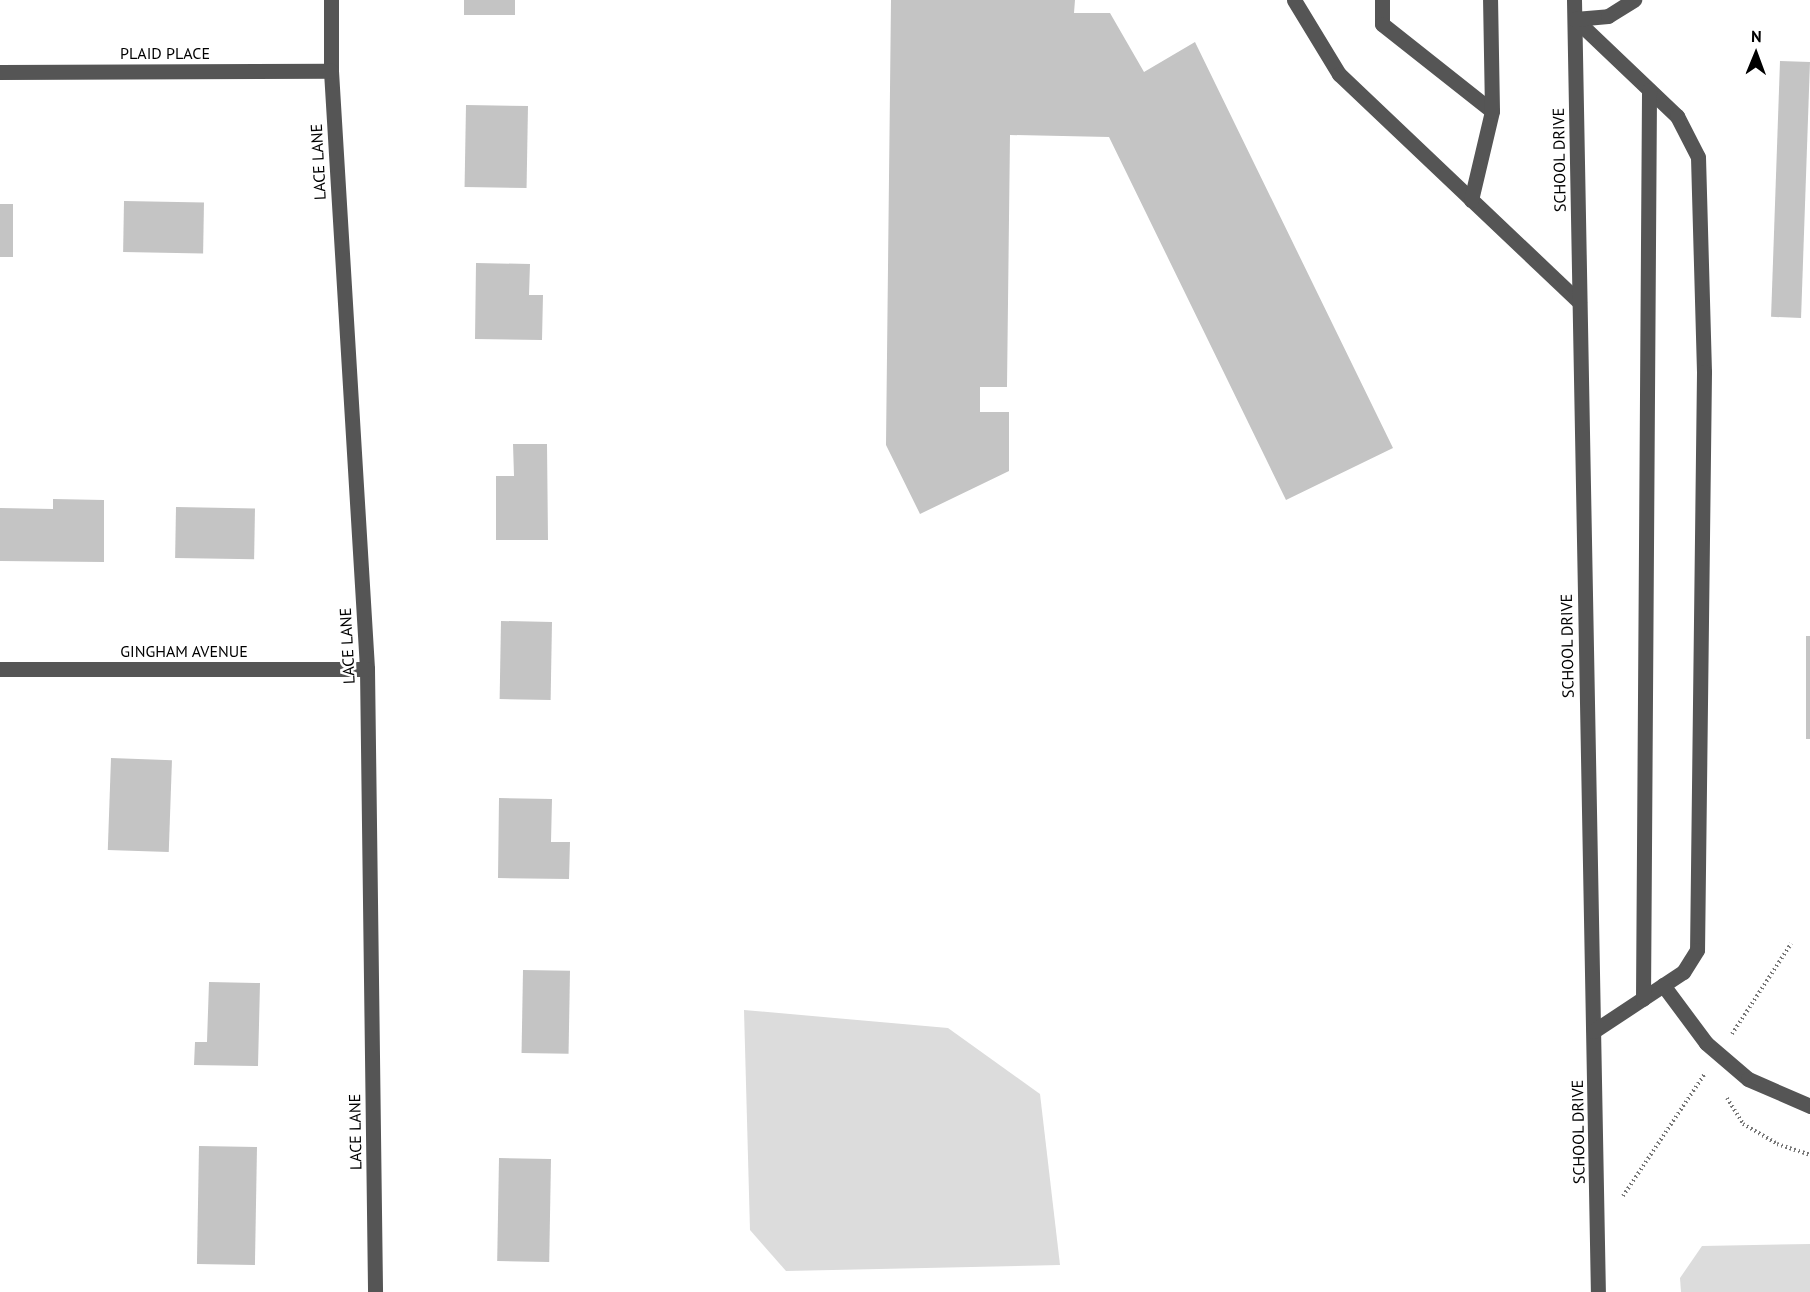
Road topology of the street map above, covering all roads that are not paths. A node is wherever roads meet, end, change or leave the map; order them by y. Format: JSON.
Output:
{"nodes":[{"id":1,"x":332,"y":0,"type":"edge"},
{"id":2,"x":1294,"y":0,"type":"edge"},
{"id":3,"x":1382,"y":0,"type":"edge"},
{"id":4,"x":1490,"y":0,"type":"edge"},
{"id":5,"x":1575,"y":0,"type":"edge"},
{"id":6,"x":1634,"y":0,"type":"edge"},
{"id":7,"x":1575,"y":20,"type":"junction"},
{"id":8,"x":331,"y":71,"type":"junction"},
{"id":9,"x":0,"y":72,"type":"edge"},
{"id":10,"x":1649,"y":90,"type":"junction"},
{"id":11,"x":1492,"y":111,"type":"junction"},
{"id":12,"x":1471,"y":200,"type":"junction"},
{"id":13,"x":1579,"y":302,"type":"junction"},
{"id":14,"x":0,"y":669,"type":"edge"},
{"id":15,"x":367,"y":669,"type":"junction"},
{"id":16,"x":1663,"y":985,"type":"junction"},
{"id":17,"x":1642,"y":999,"type":"junction"},
{"id":18,"x":1594,"y":1031,"type":"junction"},
{"id":19,"x":1810,"y":1106,"type":"edge"},
{"id":20,"x":375,"y":1292,"type":"edge"},
{"id":21,"x":1598,"y":1292,"type":"edge"}],
"edges":[{"from":1,"to":8,"type":"street","name":"LACE LANE"},
{"from":2,"to":12,"type":"street"},
{"from":3,"to":11,"type":"street"},
{"from":4,"to":11,"type":"street"},
{"from":5,"to":7,"type":"street","name":"SCHOOL DRIVE"},
{"from":6,"to":7,"type":"street"},
{"from":7,"to":10,"type":"street"},
{"from":7,"to":13,"type":"street","name":"SCHOOL DRIVE"},
{"from":8,"to":9,"type":"street","name":"PLAID PLACE"},
{"from":8,"to":15,"type":"street","name":"LACE LANE"},
{"from":10,"to":16,"type":"street"},
{"from":10,"to":17,"type":"street"},
{"from":11,"to":12,"type":"street"},
{"from":12,"to":13,"type":"street"},
{"from":13,"to":18,"type":"street","name":"SCHOOL DRIVE"},
{"from":14,"to":15,"type":"street","name":"GINGHAM AVENUE"},
{"from":15,"to":20,"type":"street","name":"LACE LANE"},
{"from":16,"to":17,"type":"street"},
{"from":16,"to":19,"type":"street"},
{"from":17,"to":18,"type":"street"},
{"from":18,"to":21,"type":"street","name":"SCHOOL DRIVE"}]}
